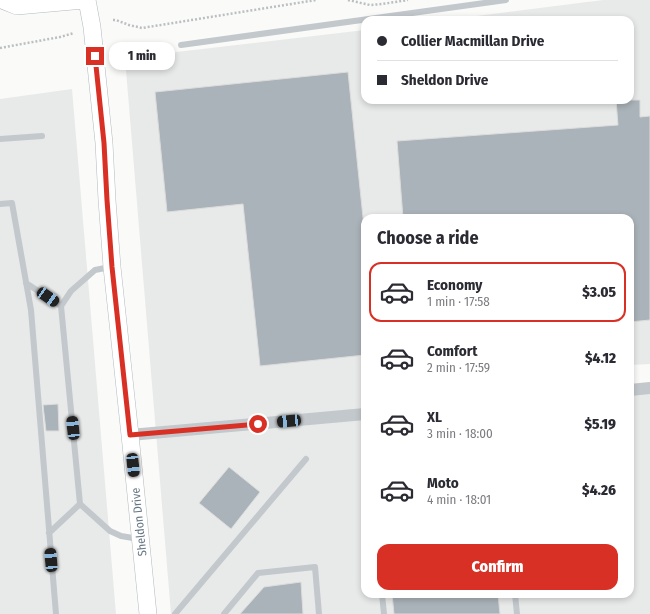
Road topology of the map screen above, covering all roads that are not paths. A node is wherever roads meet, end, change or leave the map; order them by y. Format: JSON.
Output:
{"nodes":[{"id":1,"x":2,"y":0,"type":"edge"},
{"id":2,"x":86,"y":0,"type":"edge"},
{"id":3,"x":506,"y":0,"type":"edge"},
{"id":4,"x":457,"y":3,"type":"edge"},
{"id":5,"x":372,"y":16,"type":"edge"},
{"id":6,"x":361,"y":18,"type":"edge"},
{"id":7,"x":181,"y":45,"type":"dead end"},
{"id":8,"x":42,"y":136,"type":"dead end"},
{"id":9,"x":0,"y":139,"type":"edge"},
{"id":10,"x":0,"y":204,"type":"edge"},
{"id":11,"x":112,"y":267,"type":"junction"},
{"id":12,"x":26,"y":283,"type":"junction"},
{"id":13,"x":61,"y":306,"type":"junction"},
{"id":14,"x":650,"y":388,"type":"edge"},
{"id":15,"x":634,"y":390,"type":"edge"},
{"id":16,"x":361,"y":414,"type":"edge"},
{"id":17,"x":130,"y":435,"type":"junction"},
{"id":18,"x":306,"y":459,"type":"dead end"},
{"id":19,"x":80,"y":504,"type":"junction"},
{"id":20,"x":49,"y":533,"type":"junction"},
{"id":21,"x":140,"y":539,"type":"junction"},
{"id":22,"x":382,"y":598,"type":"edge"},
{"id":23,"x":515,"y":598,"type":"edge"},
{"id":24,"x":56,"y":614,"type":"edge"},
{"id":25,"x":148,"y":614,"type":"edge"},
{"id":26,"x":175,"y":614,"type":"edge"},
{"id":27,"x":224,"y":614,"type":"edge"},
{"id":28,"x":319,"y":614,"type":"edge"},
{"id":29,"x":384,"y":614,"type":"edge"},
{"id":30,"x":517,"y":614,"type":"edge"}],
"edges":[{"from":1,"to":2,"type":"street"},
{"from":2,"to":11,"type":"street","name":"Sheldon Drive"},
{"from":3,"to":4,"type":"lane"},
{"from":4,"to":5,"type":"lane"},
{"from":6,"to":7,"type":"lane"},
{"from":8,"to":9,"type":"lane"},
{"from":10,"to":12,"type":"lane"},
{"from":11,"to":13,"type":"lane"},
{"from":11,"to":17,"type":"street","name":"Sheldon Drive"},
{"from":12,"to":13,"type":"lane"},
{"from":12,"to":20,"type":"lane"},
{"from":13,"to":19,"type":"lane"},
{"from":14,"to":15,"type":"street"},
{"from":16,"to":17,"type":"street"},
{"from":17,"to":21,"type":"street","name":"Sheldon Drive"},
{"from":18,"to":26,"type":"lane"},
{"from":19,"to":20,"type":"lane"},
{"from":19,"to":21,"type":"lane"},
{"from":20,"to":24,"type":"lane"},
{"from":21,"to":25,"type":"street","name":"Sheldon Drive"},
{"from":22,"to":29,"type":"lane"},
{"from":23,"to":30,"type":"lane"},
{"from":27,"to":28,"type":"lane"}]}
